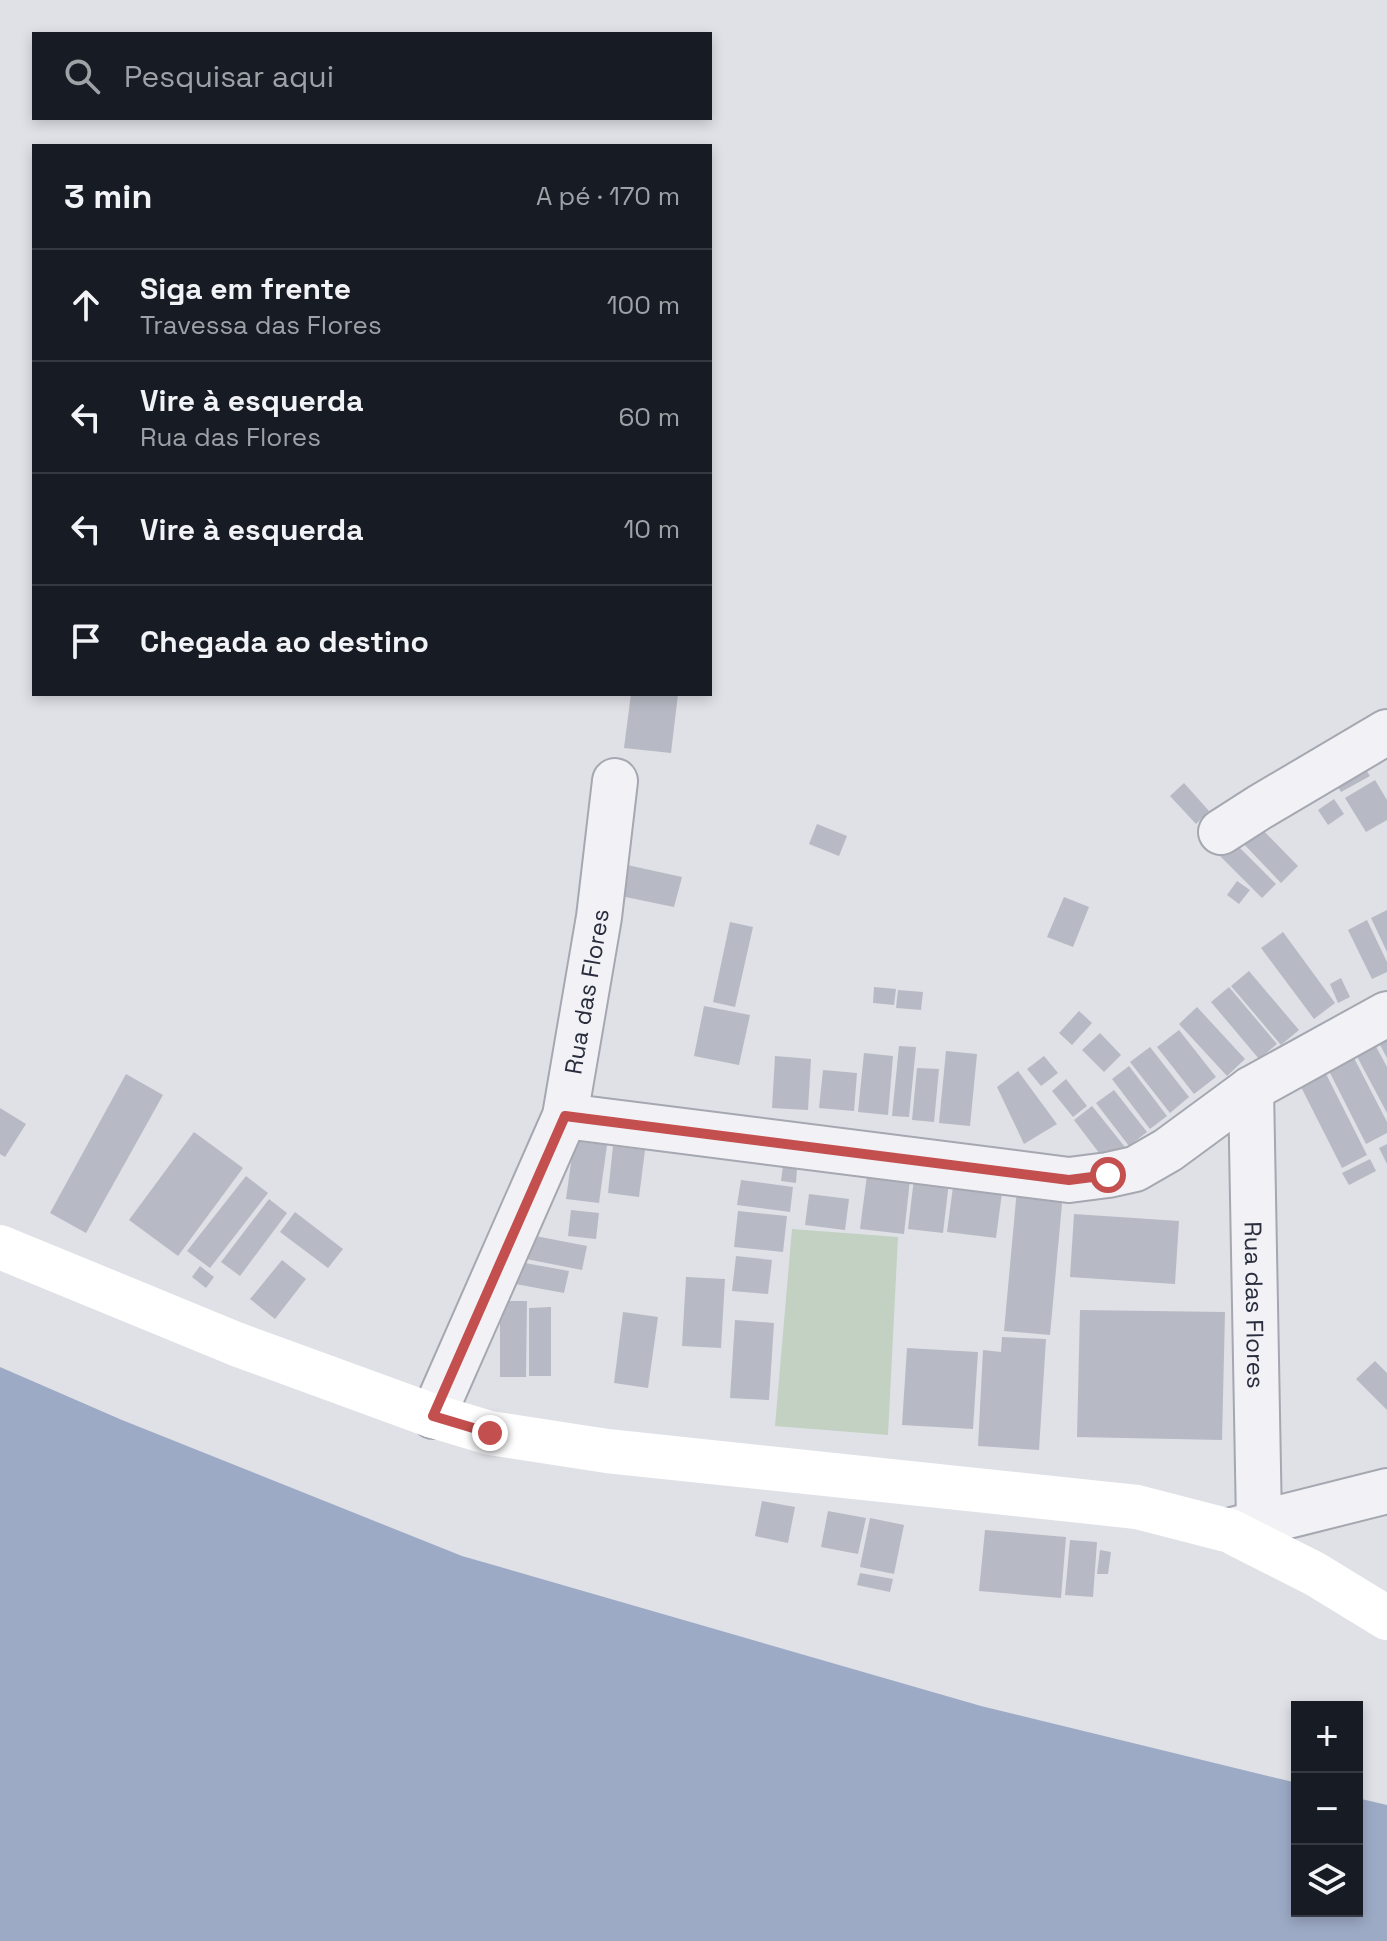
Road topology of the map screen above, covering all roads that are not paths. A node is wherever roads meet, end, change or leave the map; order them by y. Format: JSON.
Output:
{"nodes":[{"id":1,"x":1387,"y":732,"type":"edge"},
{"id":2,"x":615,"y":781,"type":"dead end"},
{"id":3,"x":1221,"y":832,"type":"dead end"},
{"id":4,"x":1387,"y":1014,"type":"edge"},
{"id":5,"x":1251,"y":1089,"type":"junction"},
{"id":6,"x":565,"y":1116,"type":"junction"},
{"id":7,"x":0,"y":1247,"type":"edge"},
{"id":8,"x":433,"y":1416,"type":"junction"},
{"id":9,"x":1387,"y":1491,"type":"edge"},
{"id":10,"x":1244,"y":1527,"type":"junction"},
{"id":11,"x":1387,"y":1618,"type":"edge"}],
"edges":[{"from":1,"to":3,"type":"street"},
{"from":2,"to":6,"type":"street","name":"Rua das Flores"},
{"from":4,"to":5,"type":"street"},
{"from":5,"to":6,"type":"street"},
{"from":5,"to":10,"type":"street","name":"Rua das Flores"},
{"from":6,"to":8,"type":"street","name":"Rua das Flores"},
{"from":7,"to":8,"type":"main road"},
{"from":8,"to":10,"type":"main road"},
{"from":9,"to":10,"type":"street"},
{"from":10,"to":11,"type":"main road"}]}
